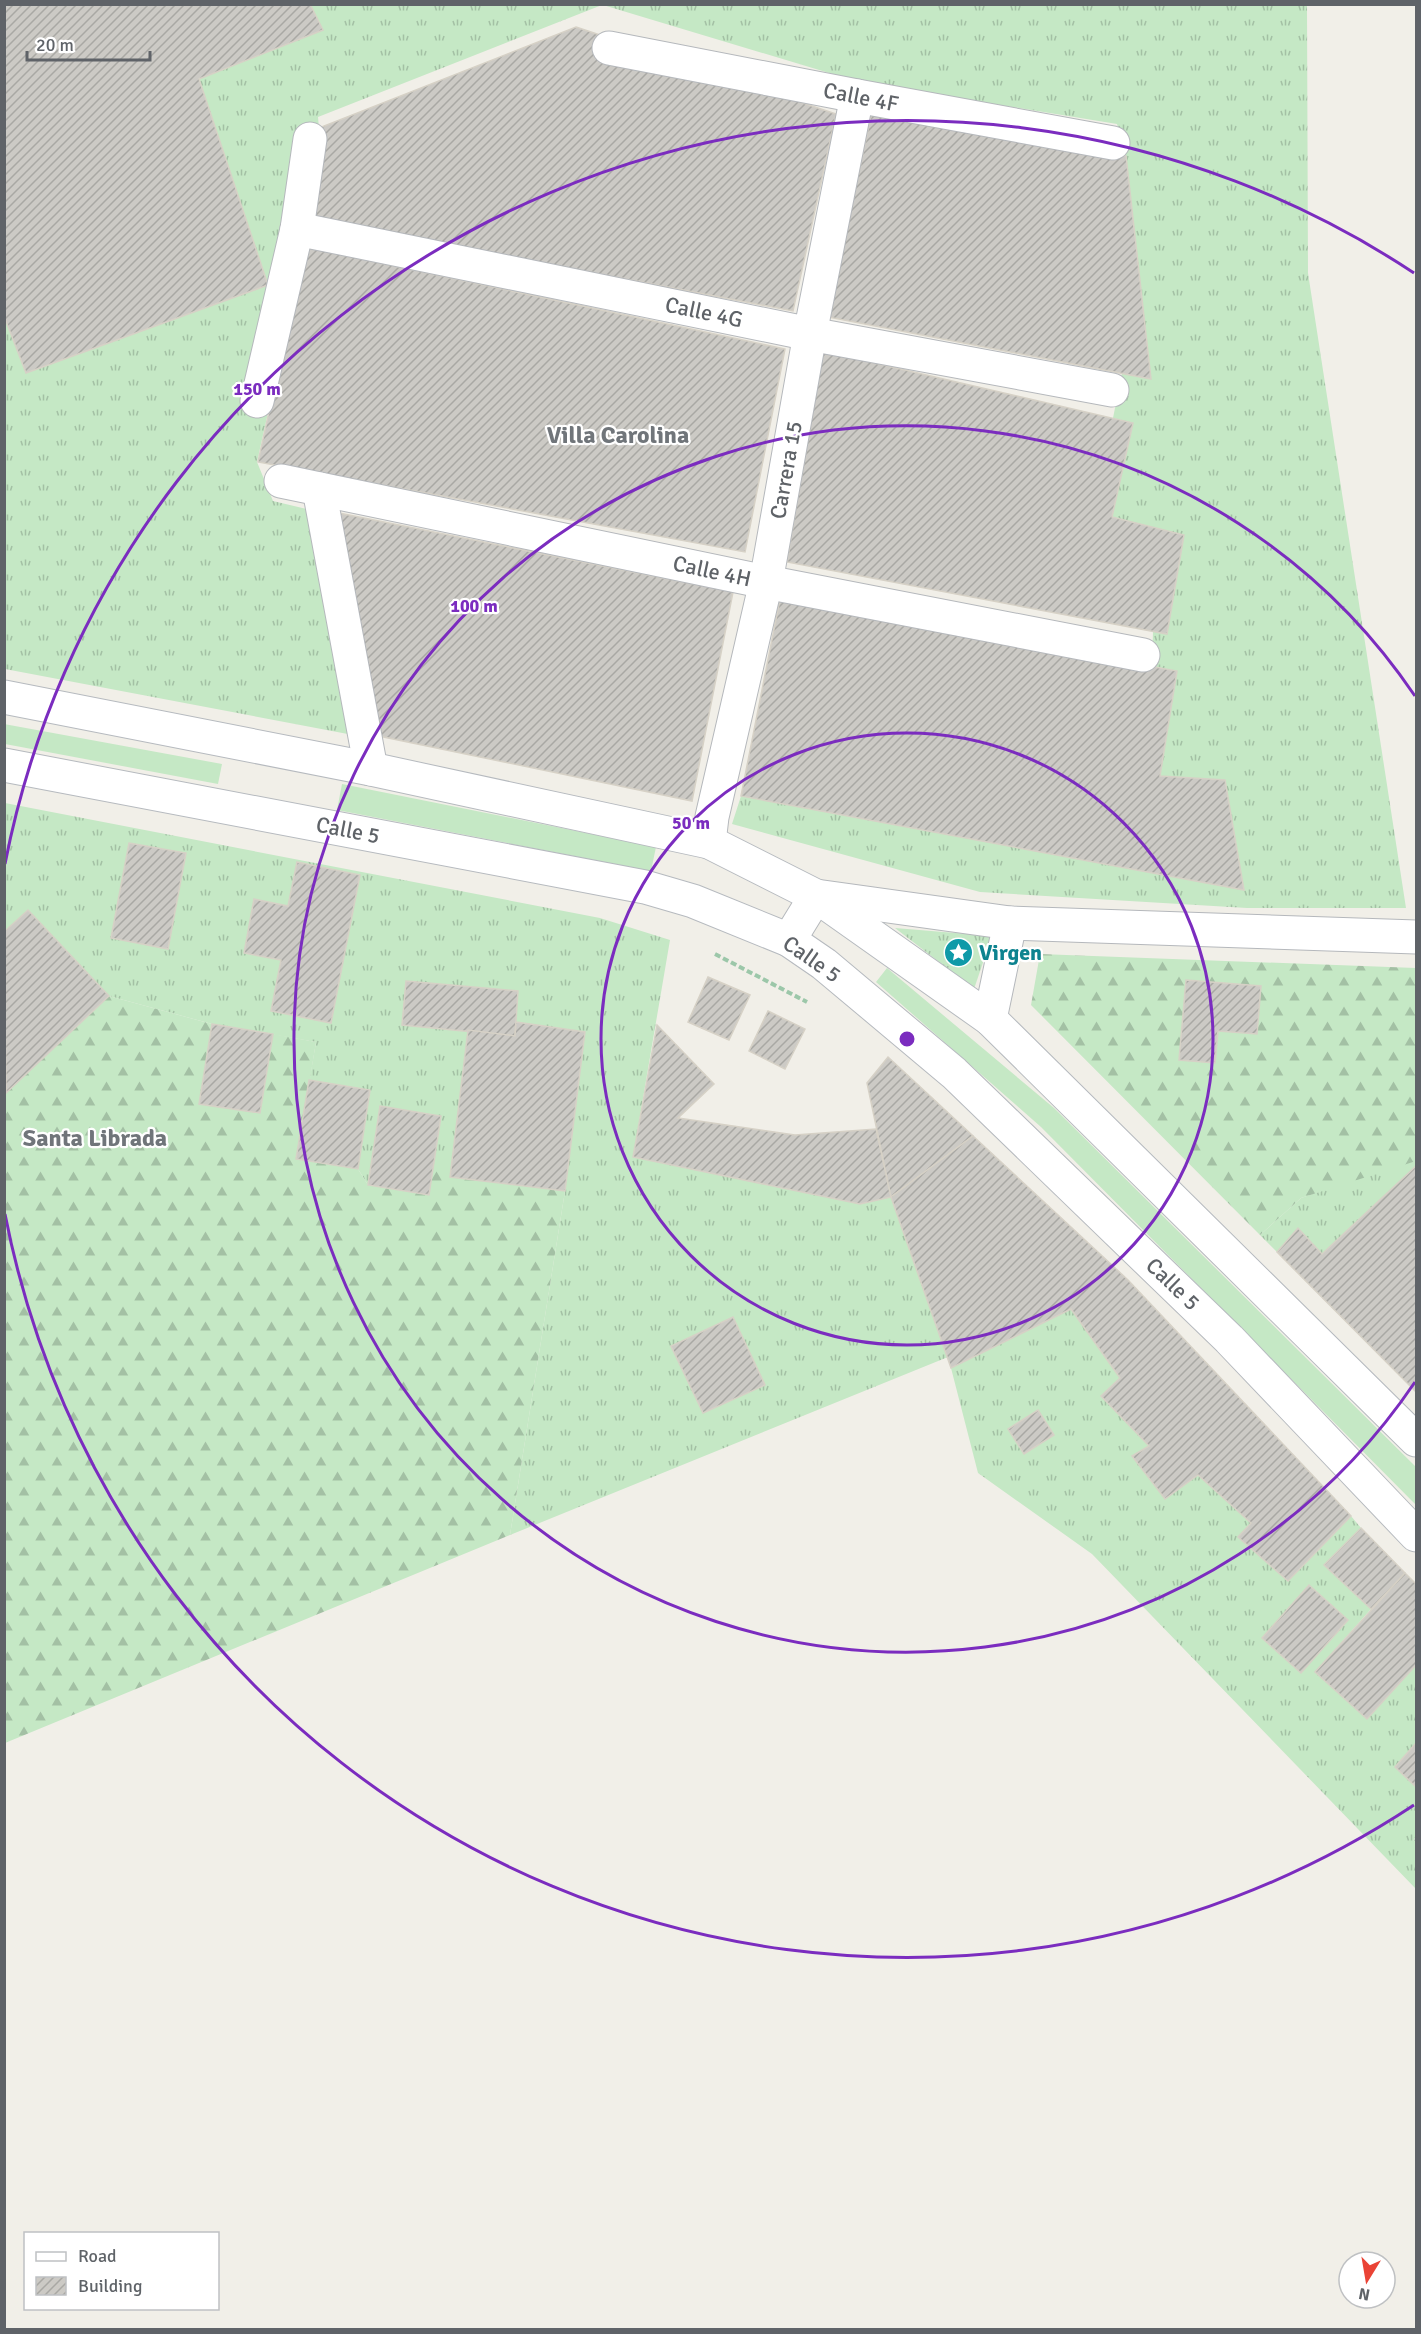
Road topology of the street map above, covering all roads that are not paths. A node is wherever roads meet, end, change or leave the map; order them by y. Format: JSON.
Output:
{"nodes":[{"id":1,"x":609,"y":48,"type":"dead end"},
{"id":2,"x":856,"y":96,"type":"junction"},
{"id":3,"x":310,"y":139,"type":"dead end"},
{"id":4,"x":1113,"y":143,"type":"dead end"},
{"id":5,"x":297,"y":229,"type":"junction"},
{"id":6,"x":810,"y":334,"type":"junction"},
{"id":7,"x":1112,"y":390,"type":"dead end"},
{"id":8,"x":257,"y":401,"type":"dead end"},
{"id":9,"x":281,"y":481,"type":"dead end"},
{"id":10,"x":319,"y":489,"type":"junction"},
{"id":11,"x":766,"y":582,"type":"junction"},
{"id":12,"x":1143,"y":655,"type":"dead end"},
{"id":13,"x":4,"y":697,"type":"edge"},
{"id":14,"x":4,"y":765,"type":"edge"},
{"id":15,"x":371,"y":769,"type":"junction"},
{"id":16,"x":709,"y":842,"type":"junction"},
{"id":17,"x":816,"y":896,"type":"junction"},
{"id":18,"x":1010,"y":923,"type":"junction"},
{"id":19,"x":1416,"y":937,"type":"edge"},
{"id":20,"x":789,"y":940,"type":"junction"},
{"id":21,"x":990,"y":1019,"type":"junction"},
{"id":22,"x":1416,"y":1440,"type":"edge"},
{"id":23,"x":1416,"y":1535,"type":"edge"}],
"edges":[{"from":1,"to":2,"type":"street","name":"Calle 4F"},
{"from":2,"to":4,"type":"street","name":"Calle 4F"},
{"from":2,"to":6,"type":"street","name":"Carrera 15"},
{"from":3,"to":5,"type":"street"},
{"from":5,"to":6,"type":"street","name":"Calle 4G"},
{"from":5,"to":8,"type":"street"},
{"from":6,"to":7,"type":"street","name":"Calle 4G"},
{"from":6,"to":11,"type":"street","name":"Carrera 15"},
{"from":9,"to":10,"type":"street","name":"Calle 4H"},
{"from":10,"to":11,"type":"street","name":"Calle 4H"},
{"from":10,"to":15,"type":"street"},
{"from":11,"to":12,"type":"street","name":"Calle 4H"},
{"from":11,"to":16,"type":"street","name":"Carrera 15"},
{"from":13,"to":15,"type":"street"},
{"from":14,"to":20,"type":"street","name":"Calle 5"},
{"from":15,"to":16,"type":"street"},
{"from":16,"to":17,"type":"street"},
{"from":17,"to":18,"type":"street"},
{"from":17,"to":20,"type":"street"},
{"from":17,"to":21,"type":"street"},
{"from":18,"to":19,"type":"street"},
{"from":18,"to":21,"type":"street"},
{"from":20,"to":23,"type":"street","name":"Calle 5"},
{"from":21,"to":22,"type":"street"}]}
